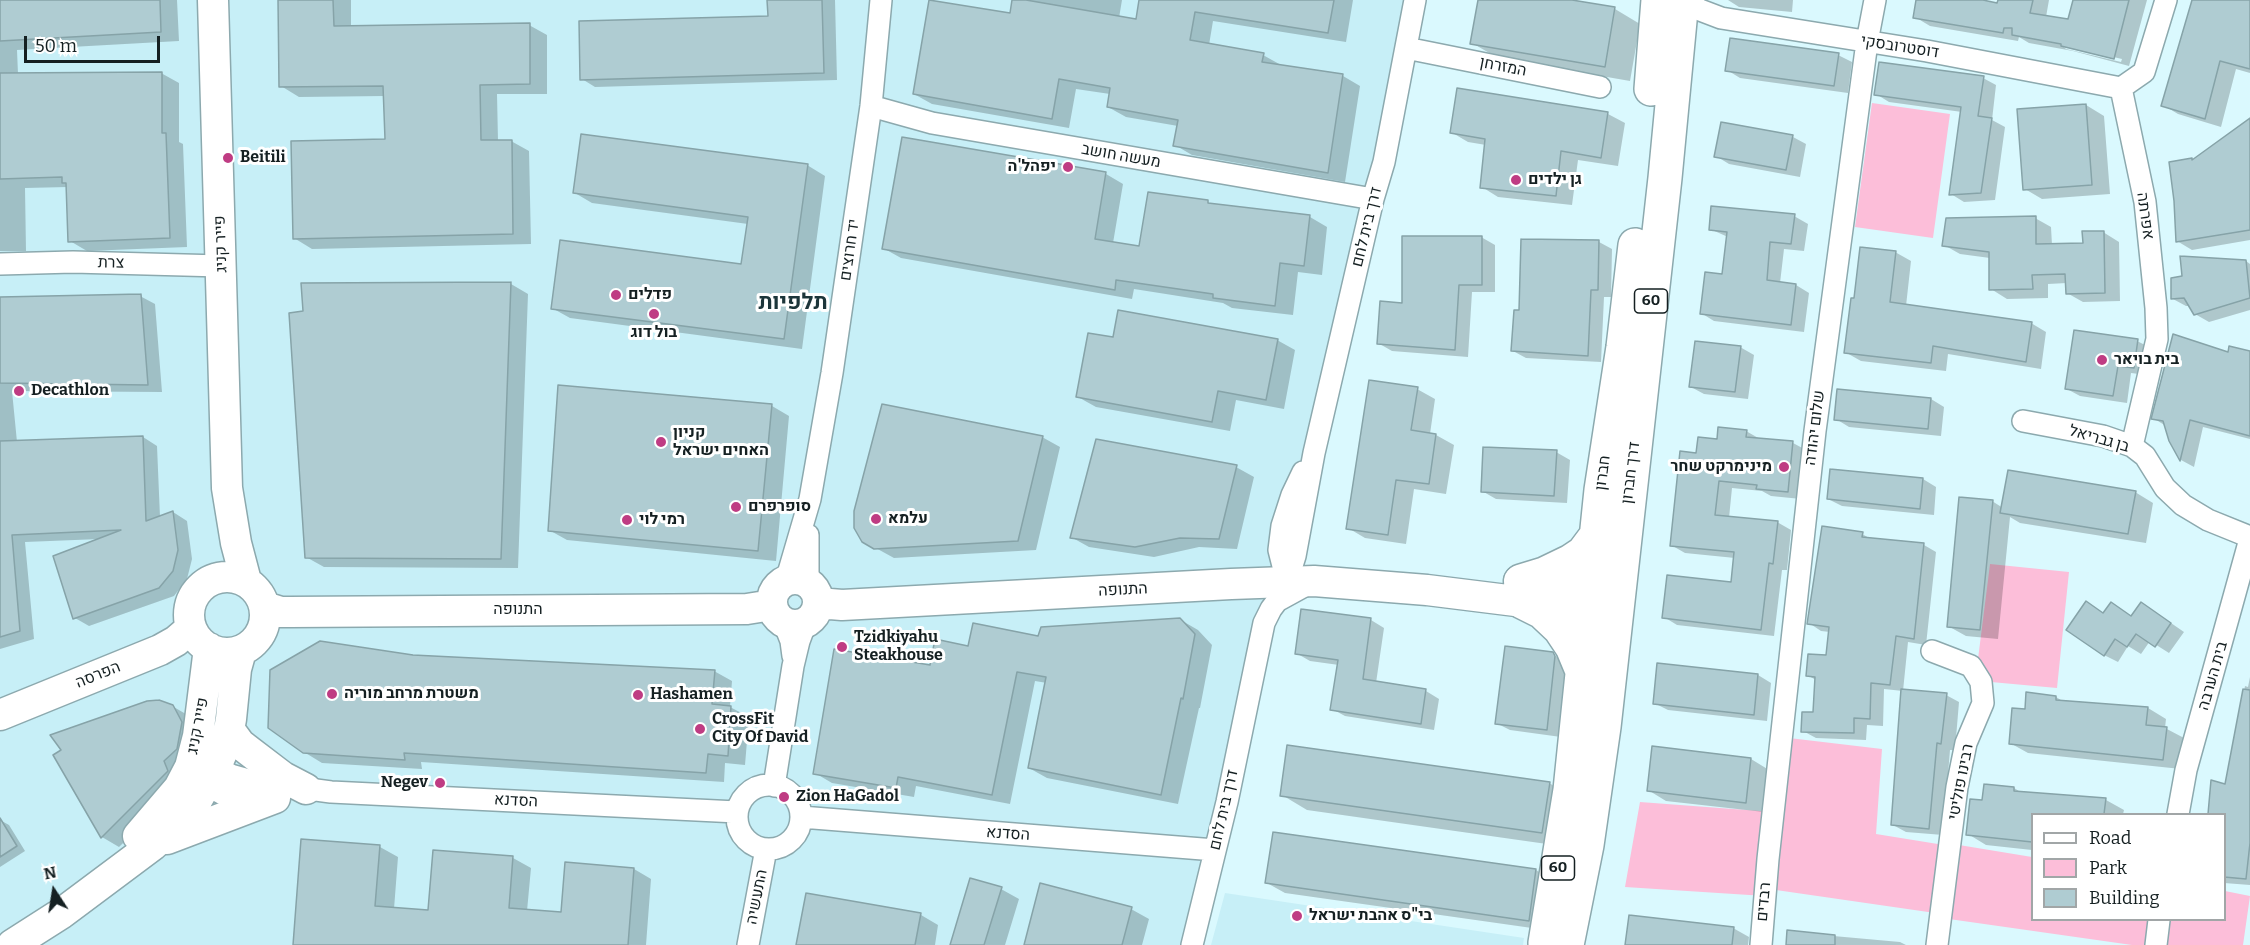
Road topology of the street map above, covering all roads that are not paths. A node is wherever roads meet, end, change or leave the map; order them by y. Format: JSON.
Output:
{"nodes":[{"id":1,"x":213,"y":0,"type":"edge"},
{"id":2,"x":881,"y":0,"type":"edge"},
{"id":3,"x":1415,"y":0,"type":"edge"},
{"id":4,"x":1658,"y":0,"type":"edge"},
{"id":5,"x":1682,"y":0,"type":"edge"},
{"id":6,"x":1875,"y":0,"type":"edge"},
{"id":7,"x":2166,"y":0,"type":"edge"},
{"id":8,"x":1867,"y":42,"type":"junction"},
{"id":9,"x":1406,"y":48,"type":"junction"},
{"id":10,"x":1600,"y":87,"type":"dead end"},
{"id":11,"x":2121,"y":88,"type":"junction"},
{"id":12,"x":871,"y":106,"type":"junction"},
{"id":13,"x":1373,"y":199,"type":"junction"},
{"id":14,"x":0,"y":264,"type":"edge"},
{"id":15,"x":221,"y":266,"type":"junction"},
{"id":16,"x":2023,"y":421,"type":"dead end"},
{"id":17,"x":2132,"y":446,"type":"junction"},
{"id":18,"x":227,"y":488,"type":"junction"},
{"id":19,"x":1595,"y":537,"type":"junction"},
{"id":20,"x":2250,"y":538,"type":"edge"},
{"id":21,"x":209,"y":581,"type":"junction"},
{"id":22,"x":246,"y":581,"type":"junction"},
{"id":23,"x":1300,"y":582,"type":"junction"},
{"id":24,"x":1522,"y":591,"type":"junction"},
{"id":25,"x":1599,"y":600,"type":"junction"},
{"id":26,"x":796,"y":603,"type":"junction"},
{"id":27,"x":265,"y":607,"type":"junction"},
{"id":28,"x":200,"y":638,"type":"junction"},
{"id":29,"x":241,"y":651,"type":"junction"},
{"id":30,"x":1932,"y":651,"type":"dead end"},
{"id":31,"x":1582,"y":671,"type":"junction"},
{"id":32,"x":0,"y":715,"type":"edge"},
{"id":33,"x":230,"y":729,"type":"junction"},
{"id":34,"x":204,"y":773,"type":"junction"},
{"id":35,"x":774,"y":786,"type":"junction"},
{"id":36,"x":318,"y":791,"type":"junction"},
{"id":37,"x":275,"y":798,"type":"junction"},
{"id":38,"x":737,"y":812,"type":"junction"},
{"id":39,"x":2178,"y":813,"type":"edge"},
{"id":40,"x":801,"y":817,"type":"junction"},
{"id":41,"x":153,"y":845,"type":"junction"},
{"id":42,"x":766,"y":849,"type":"junction"},
{"id":43,"x":1215,"y":850,"type":"junction"},
{"id":44,"x":1768,"y":859,"type":"joint"},
{"id":45,"x":62,"y":913,"type":"junction"},
{"id":46,"x":2159,"y":921,"type":"edge"},
{"id":47,"x":12,"y":945,"type":"edge"},
{"id":48,"x":748,"y":945,"type":"edge"},
{"id":49,"x":1192,"y":945,"type":"edge"},
{"id":50,"x":1545,"y":945,"type":"edge"},
{"id":51,"x":1568,"y":945,"type":"edge"},
{"id":52,"x":1761,"y":945,"type":"edge"},
{"id":53,"x":1937,"y":945,"type":"edge"},
{"id":54,"x":2156,"y":945,"type":"edge"}],
"edges":[{"from":1,"to":15,"type":"street","name":"פייר קניג"},
{"from":2,"to":12,"type":"street","name":"יד חרוצים"},
{"from":3,"to":9,"type":"street","name":"דרך בית לחם"},
{"from":4,"to":19,"type":"highway","name":"חברון","number":"60"},
{"from":5,"to":8,"type":"street","name":"דוסטרובסקי"},
{"from":5,"to":25,"type":"highway","name":"דרך חברון","number":"60"},
{"from":6,"to":8,"type":"street","name":"שלום יהודה"},
{"from":7,"to":11,"type":"street"},
{"from":8,"to":11,"type":"street","name":"דוסטרובסקי"},
{"from":8,"to":44,"type":"street","name":"שלום יהודה"},
{"from":9,"to":10,"type":"street","name":"המזרחן"},
{"from":9,"to":13,"type":"street","name":"דרך בית לחם"},
{"from":11,"to":17,"type":"street","name":"אפרתה"},
{"from":12,"to":13,"type":"street","name":"מעשה חושב"},
{"from":12,"to":26,"type":"street","name":"יד חרוצים"},
{"from":13,"to":23,"type":"street","name":"דרך בית לחם"},
{"from":14,"to":15,"type":"street","name":"צרת"},
{"from":15,"to":18,"type":"street","name":"פייר קניג"},
{"from":16,"to":17,"type":"street","name":"בן גבריאל"},
{"from":17,"to":20,"type":"street","name":"בן גבריאל"},
{"from":18,"to":21,"type":"street","name":"פייר קניג"},
{"from":18,"to":22,"type":"street","name":"פייר קניג"},
{"from":19,"to":24,"type":"highway"},
{"from":19,"to":25,"type":"highway","name":"חברון","number":"60"},
{"from":20,"to":39,"type":"street","name":"בית הערבה"},
{"from":21,"to":22,"type":"street"},
{"from":21,"to":28,"type":"street"},
{"from":22,"to":27,"type":"street"},
{"from":23,"to":24,"type":"street","name":"התנופה"},
{"from":23,"to":26,"type":"street","name":"התנופה"},
{"from":23,"to":43,"type":"street","name":"דרך בית לחם"},
{"from":24,"to":25,"type":"street","name":"התנופה"},
{"from":24,"to":31,"type":"highway"},
{"from":25,"to":31,"type":"highway","name":"חברון","number":"60"},
{"from":25,"to":51,"type":"highway","name":"דרך חברון","number":"60"},
{"from":26,"to":27,"type":"street","name":"התנופה"},
{"from":26,"to":35,"type":"street","name":"יד חרוצים"},
{"from":27,"to":29,"type":"street"},
{"from":28,"to":29,"type":"street"},
{"from":28,"to":32,"type":"street","name":"הפרסה"},
{"from":28,"to":34,"type":"street","name":"פייר קניג"},
{"from":29,"to":33,"type":"street","name":"פייר קניג"},
{"from":30,"to":53,"type":"street","name":"רבינו פוליטי"},
{"from":31,"to":50,"type":"highway","name":"חברון","number":"60"},
{"from":33,"to":34,"type":"street","name":"פייר קניג"},
{"from":33,"to":36,"type":"street"},
{"from":34,"to":36,"type":"street","name":"הסדנא"},
{"from":34,"to":37,"type":"street","name":"הסדנא"},
{"from":34,"to":41,"type":"street"},
{"from":34,"to":45,"type":"street"},
{"from":35,"to":38,"type":"street"},
{"from":35,"to":40,"type":"street"},
{"from":36,"to":37,"type":"street","name":"הסדנא"},
{"from":36,"to":38,"type":"street","name":"הסדנא"},
{"from":37,"to":41,"type":"street"},
{"from":38,"to":42,"type":"street"},
{"from":40,"to":42,"type":"street"},
{"from":40,"to":43,"type":"street","name":"הסדנא"},
{"from":41,"to":45,"type":"street"},
{"from":42,"to":48,"type":"street","name":"התעשיה"},
{"from":43,"to":49,"type":"street","name":"דרך בית לחם"},
{"from":44,"to":52,"type":"street","name":"רבדים"},
{"from":45,"to":47,"type":"street"},
{"from":46,"to":54,"type":"street"}]}
